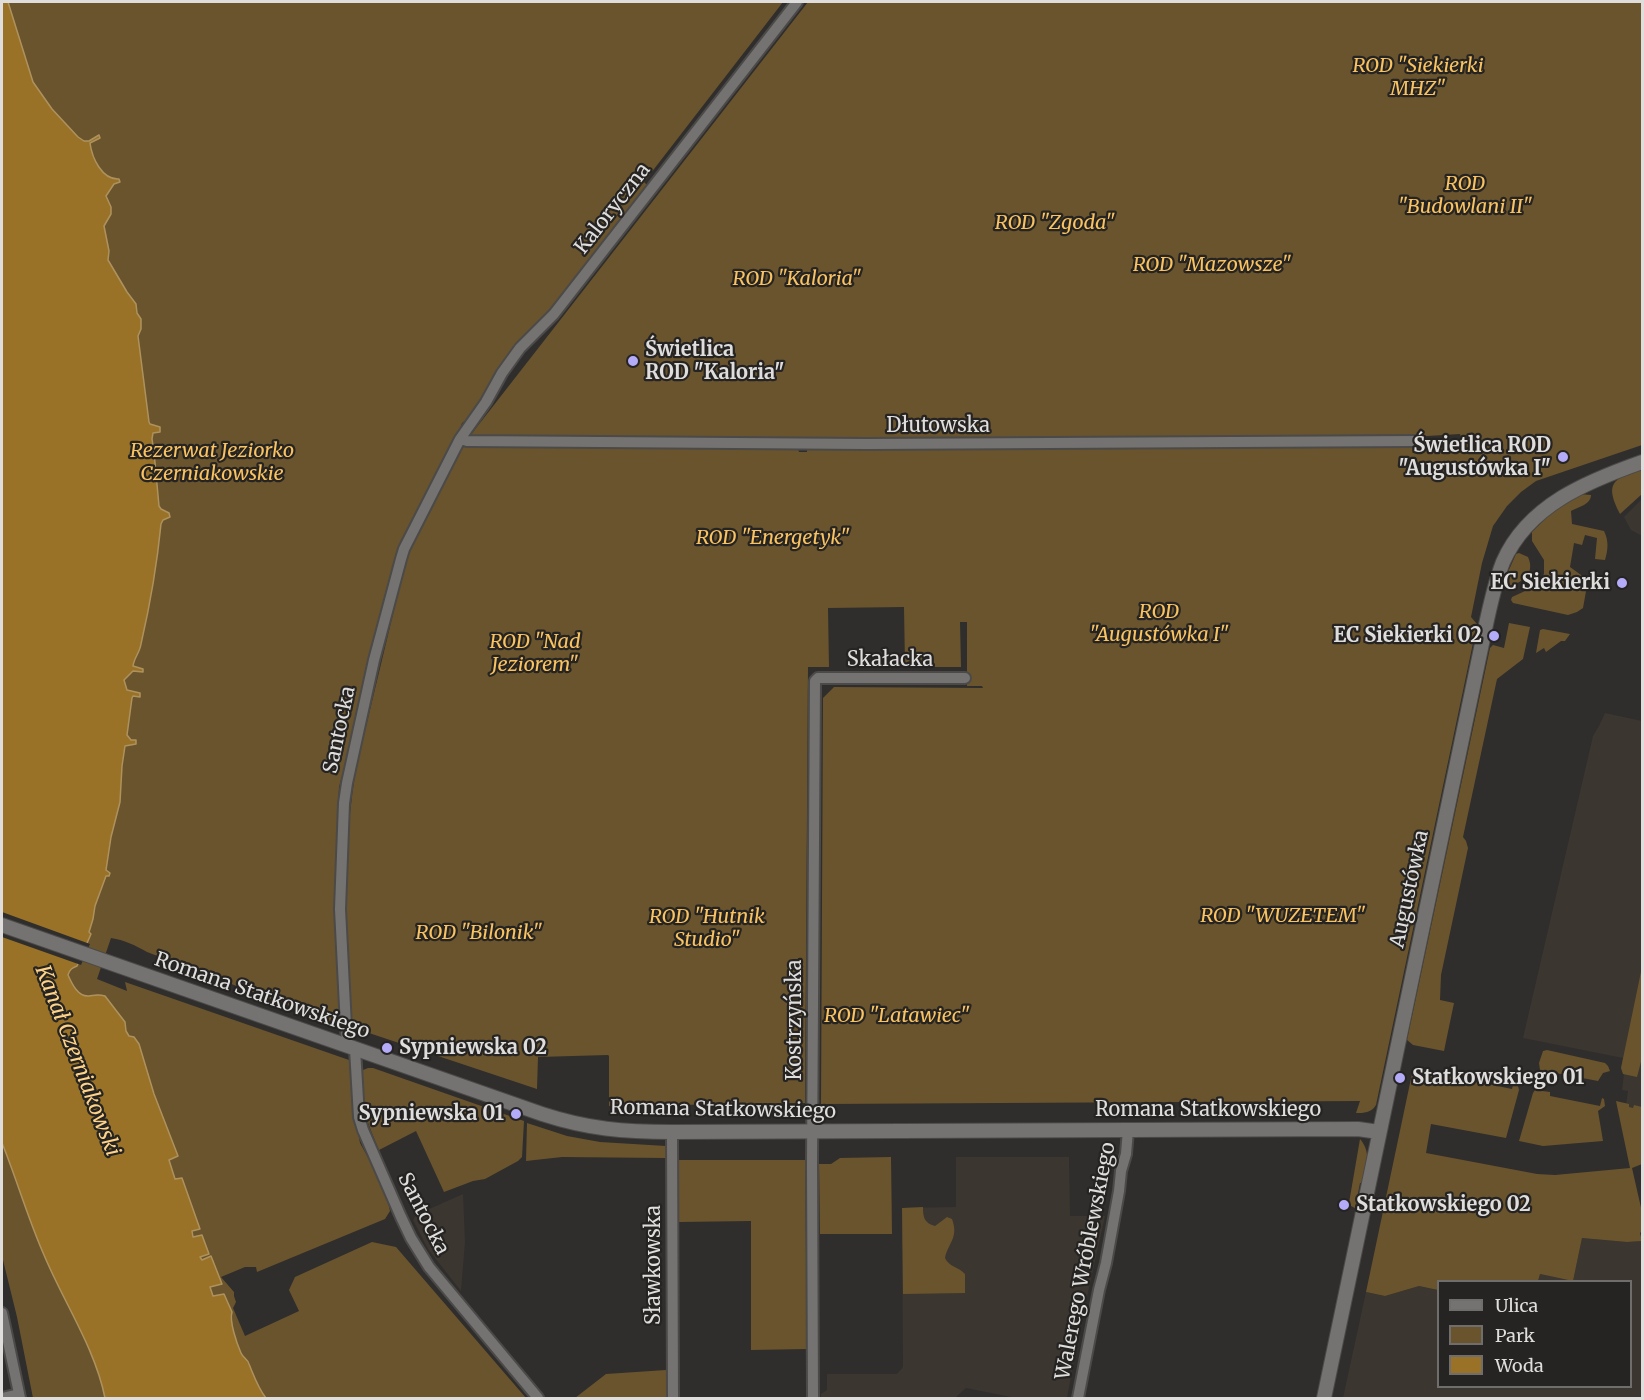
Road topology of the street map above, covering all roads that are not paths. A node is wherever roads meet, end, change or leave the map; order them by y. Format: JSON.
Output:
{"nodes":[{"id":1,"x":797,"y":2,"type":"edge"},
{"id":2,"x":460,"y":439,"type":"junction"},
{"id":3,"x":1417,"y":441,"type":"dead end"},
{"id":4,"x":1642,"y":462,"type":"edge"},
{"id":5,"x":965,"y":678,"type":"dead end"},
{"id":6,"x":816,"y":679,"type":"joint"},
{"id":7,"x":2,"y":925,"type":"edge"},
{"id":8,"x":351,"y":1047,"type":"junction"},
{"id":9,"x":1128,"y":1130,"type":"junction"},
{"id":10,"x":813,"y":1131,"type":"junction"},
{"id":11,"x":672,"y":1132,"type":"junction"},
{"id":12,"x":1379,"y":1132,"type":"junction"},
{"id":13,"x":2,"y":1314,"type":"edge"},
{"id":14,"x":20,"y":1396,"type":"edge"},
{"id":15,"x":2,"y":1398,"type":"edge"},
{"id":16,"x":538,"y":1398,"type":"edge"},
{"id":17,"x":673,"y":1398,"type":"edge"},
{"id":18,"x":813,"y":1398,"type":"edge"},
{"id":19,"x":1078,"y":1398,"type":"edge"},
{"id":20,"x":1324,"y":1398,"type":"edge"}],
"edges":[{"from":1,"to":2,"type":"street","name":"Kaloryczna"},
{"from":2,"to":3,"type":"street","name":"Dłutowska"},
{"from":2,"to":8,"type":"street","name":"Santocka"},
{"from":4,"to":12,"type":"street","name":"Augustówka"},
{"from":5,"to":6,"type":"street","name":"Skałacka"},
{"from":6,"to":10,"type":"street","name":"Kostrzyńska"},
{"from":7,"to":8,"type":"street","name":"Romana Statkowskiego"},
{"from":8,"to":11,"type":"street","name":"Romana Statkowskiego"},
{"from":8,"to":16,"type":"street","name":"Santocka"},
{"from":9,"to":10,"type":"street","name":"Romana Statkowskiego"},
{"from":9,"to":12,"type":"street","name":"Romana Statkowskiego"},
{"from":9,"to":19,"type":"street","name":"Walerego Wróblewskiego"},
{"from":10,"to":11,"type":"street","name":"Romana Statkowskiego"},
{"from":10,"to":18,"type":"street","name":"Kostrzyńska"},
{"from":11,"to":17,"type":"street","name":"Sławkowska"},
{"from":12,"to":20,"type":"street","name":"Augustówka"},
{"from":13,"to":14,"type":"street"},
{"from":14,"to":15,"type":"street"}]}
